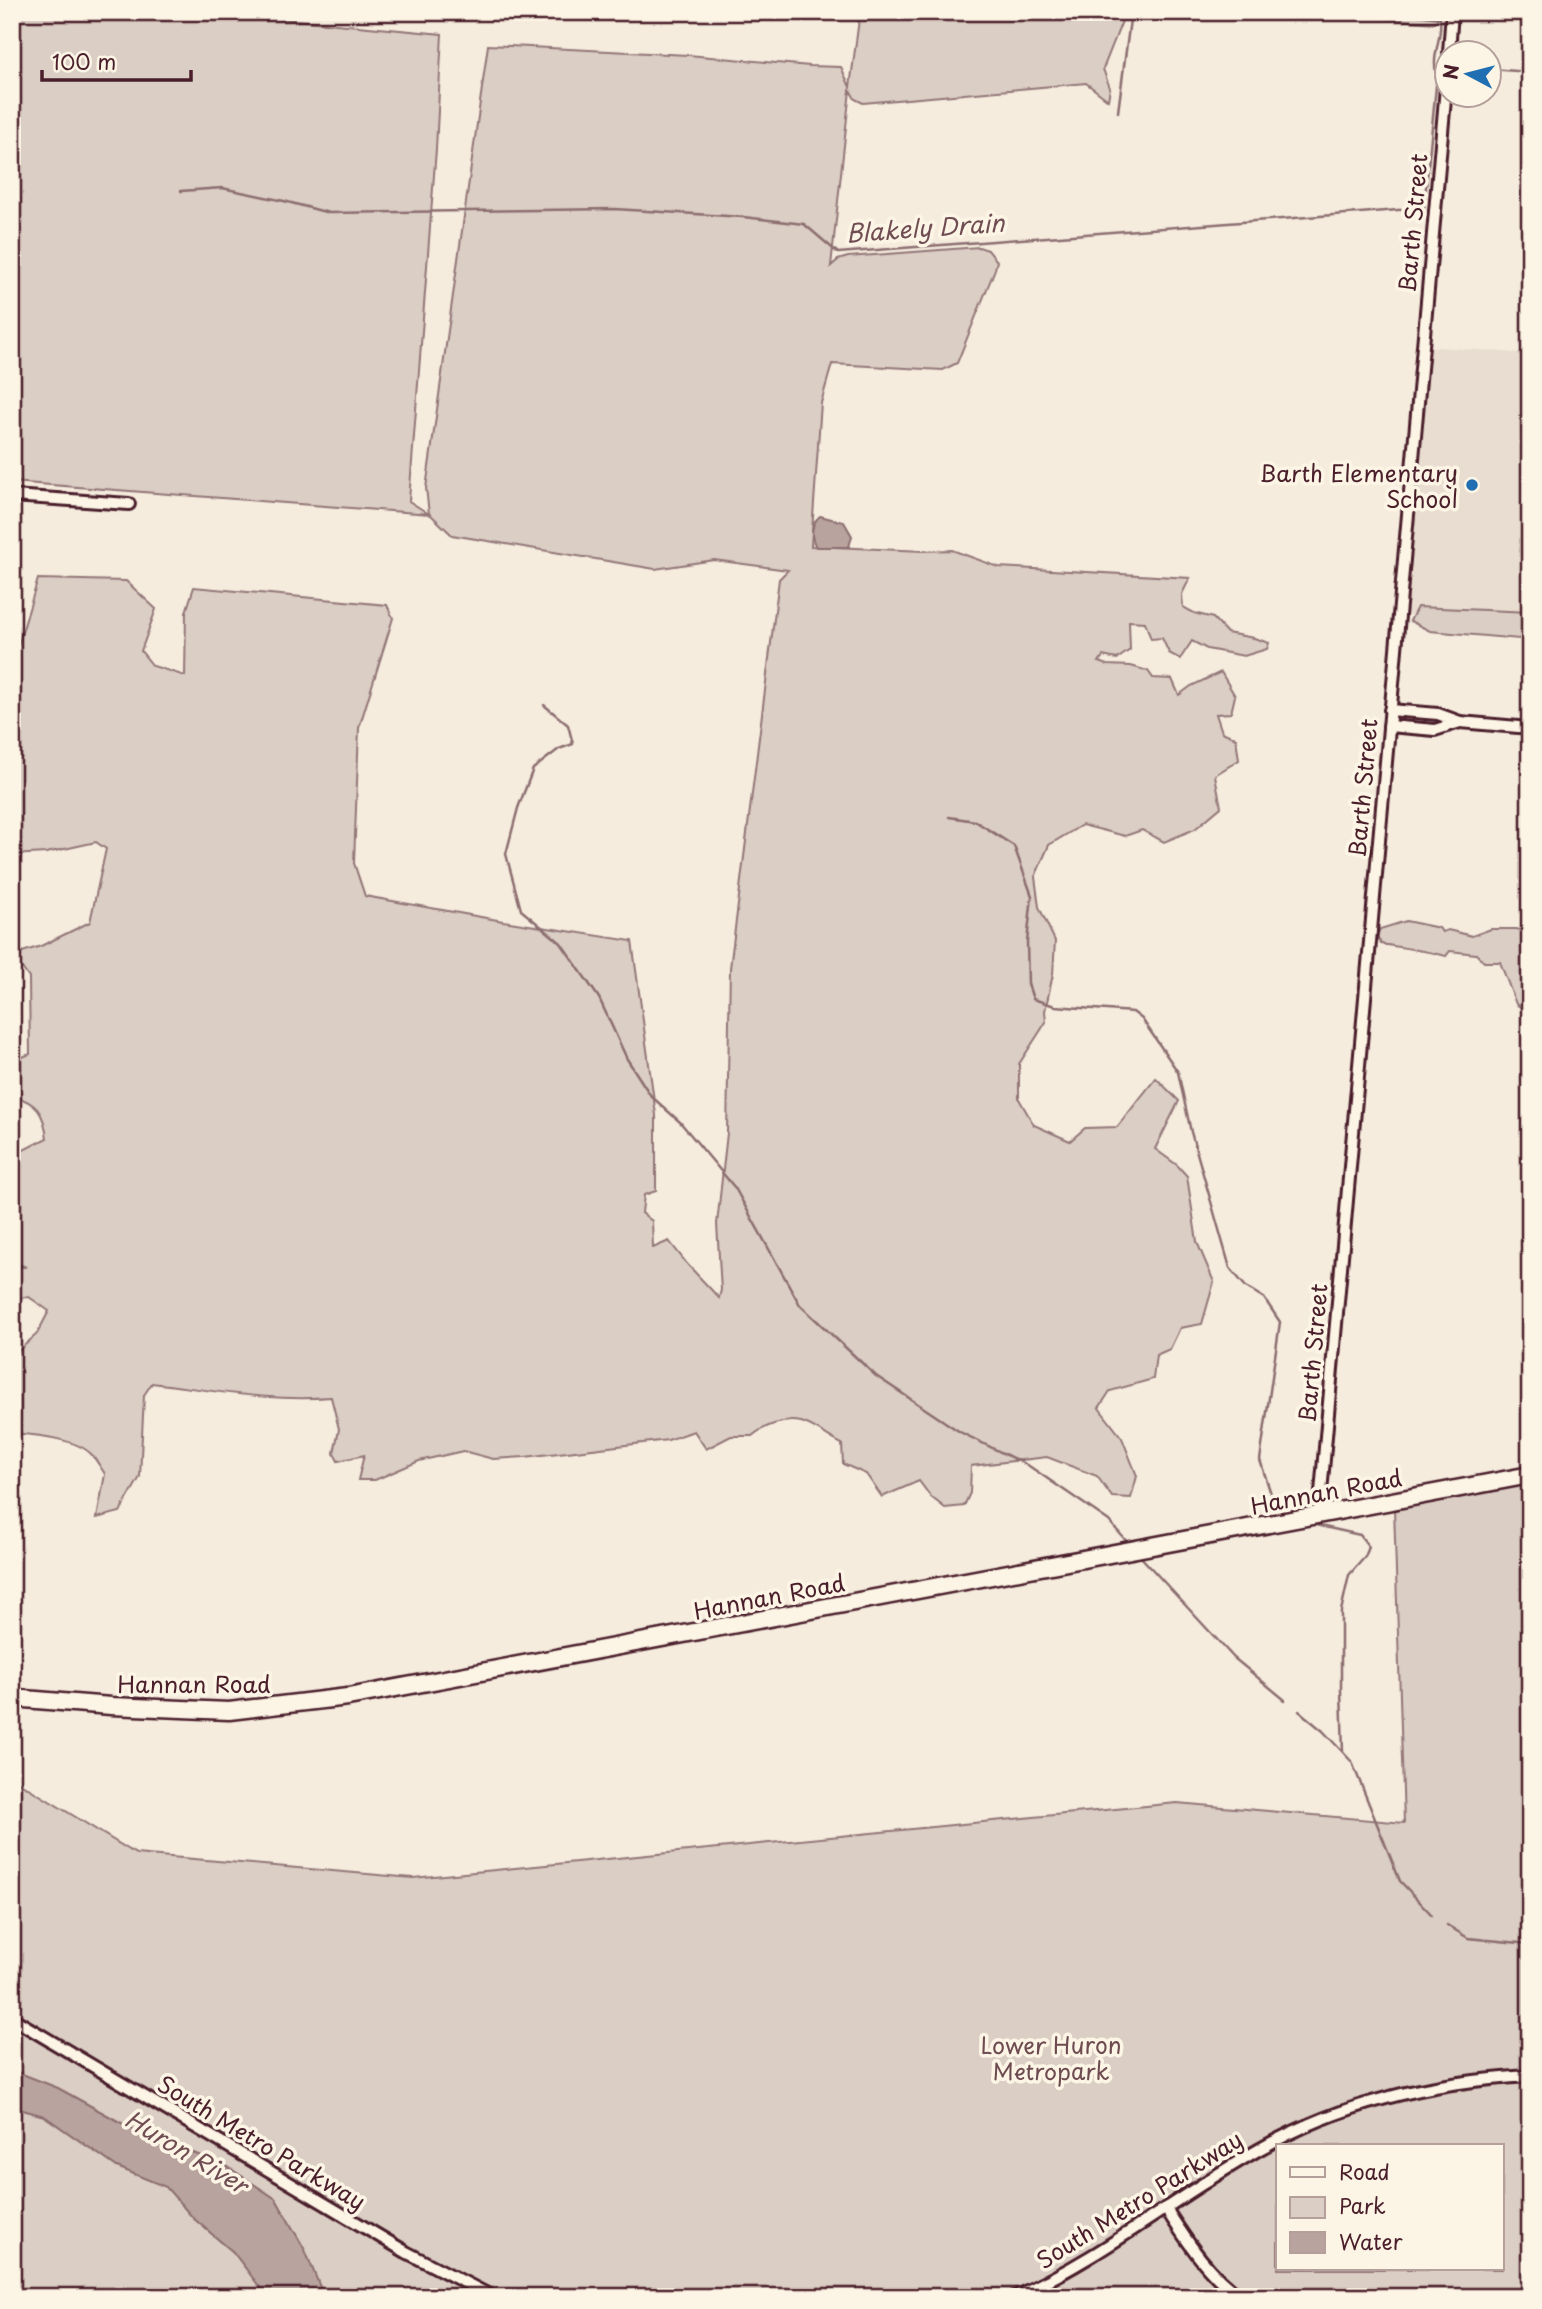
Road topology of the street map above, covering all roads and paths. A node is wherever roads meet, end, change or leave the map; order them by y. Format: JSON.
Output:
{"nodes":[{"id":1,"x":1452,"y":12,"type":"edge"},
{"id":2,"x":1449,"y":38,"type":"edge"},
{"id":3,"x":1443,"y":108,"type":"edge"},
{"id":4,"x":12,"y":496,"type":"edge"},
{"id":5,"x":129,"y":504,"type":"dead end"},
{"id":6,"x":1390,"y":710,"type":"junction"},
{"id":7,"x":1460,"y":722,"type":"junction"},
{"id":8,"x":1389,"y":726,"type":"junction"},
{"id":9,"x":1530,"y":728,"type":"edge"},
{"id":10,"x":1530,"y":1475,"type":"edge"},
{"id":11,"x":1320,"y":1515,"type":"junction"},
{"id":12,"x":12,"y":1698,"type":"edge"},
{"id":13,"x":12,"y":2018,"type":"edge"},
{"id":14,"x":1530,"y":2076,"type":"edge"},
{"id":15,"x":1166,"y":2209,"type":"junction"},
{"id":16,"x":493,"y":2297,"type":"edge"},
{"id":17,"x":1014,"y":2297,"type":"edge"},
{"id":18,"x":1241,"y":2297,"type":"edge"}],
"edges":[{"from":1,"to":2,"type":"street"},
{"from":3,"to":6,"type":"street","name":"Barth Street"},
{"from":4,"to":5,"type":"street"},
{"from":6,"to":7,"type":"street"},
{"from":6,"to":8,"type":"street","name":"Barth Street"},
{"from":7,"to":8,"type":"street"},
{"from":7,"to":9,"type":"street"},
{"from":8,"to":11,"type":"street","name":"Barth Street"},
{"from":10,"to":11,"type":"street","name":"Hannan Road"},
{"from":11,"to":12,"type":"street","name":"Hannan Road"},
{"from":13,"to":16,"type":"street","name":"South Metro Parkway"},
{"from":14,"to":15,"type":"street","name":"South Metro Parkway"},
{"from":15,"to":17,"type":"street","name":"South Metro Parkway"},
{"from":15,"to":18,"type":"street"}]}
